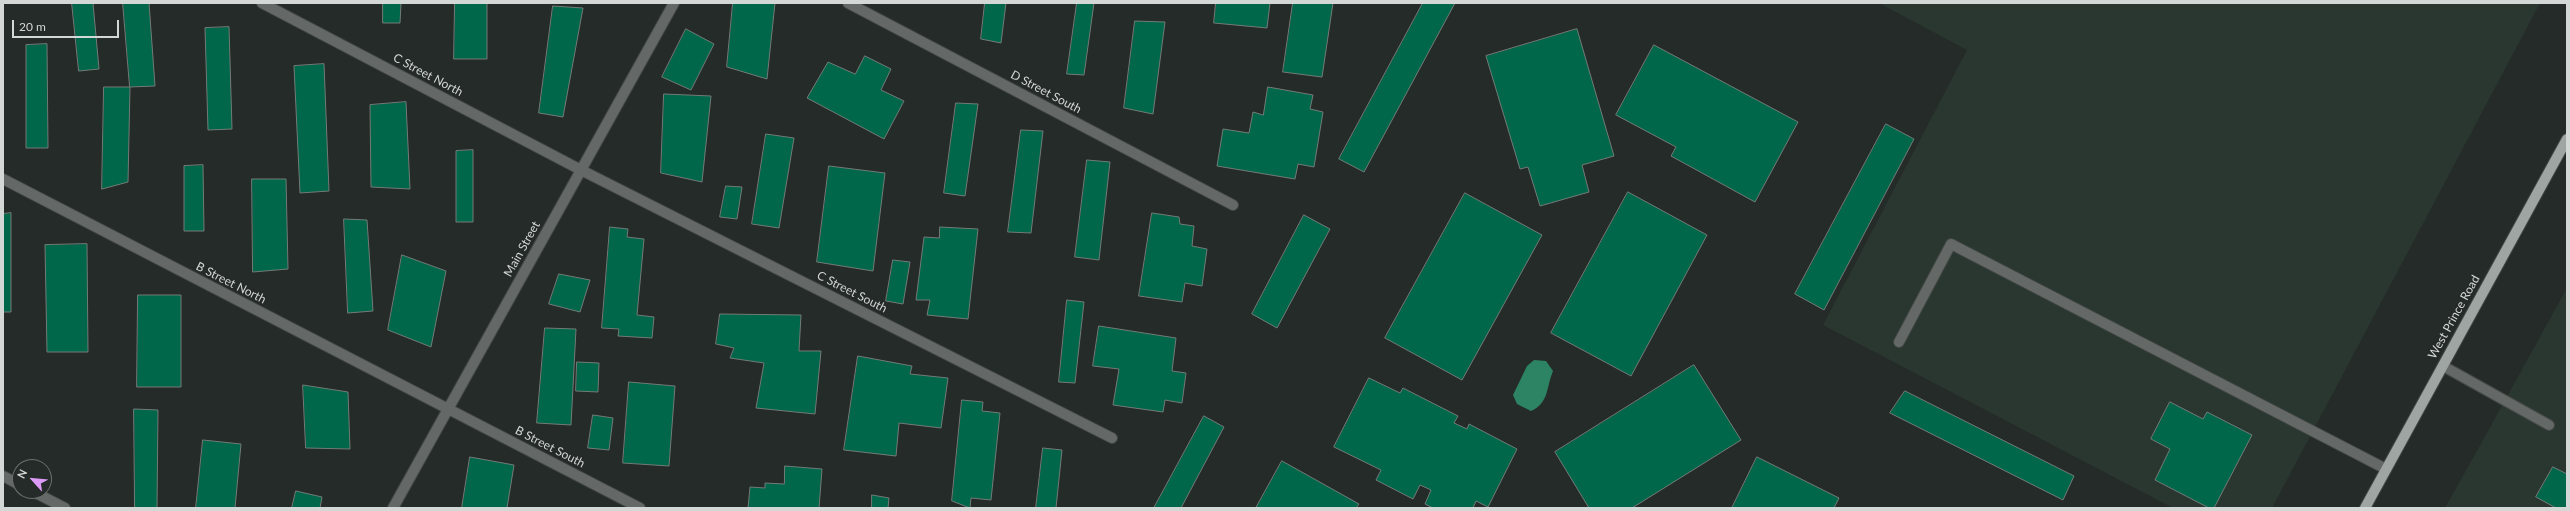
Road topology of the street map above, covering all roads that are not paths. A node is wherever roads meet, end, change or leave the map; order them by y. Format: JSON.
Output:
{"nodes":[{"id":1,"x":262,"y":3,"type":"edge"},
{"id":2,"x":674,"y":3,"type":"edge"},
{"id":3,"x":848,"y":3,"type":"edge"},
{"id":4,"x":2567,"y":139,"type":"edge"},
{"id":5,"x":2564,"y":152,"type":"edge"},
{"id":6,"x":581,"y":170,"type":"junction"},
{"id":7,"x":3,"y":179,"type":"edge"},
{"id":8,"x":1233,"y":205,"type":"dead end"},
{"id":9,"x":1899,"y":342,"type":"dead end"},
{"id":10,"x":2442,"y":366,"type":"junction"},
{"id":11,"x":448,"y":410,"type":"junction"},
{"id":12,"x":2549,"y":425,"type":"dead end"},
{"id":13,"x":1112,"y":438,"type":"dead end"},
{"id":14,"x":2386,"y":469,"type":"junction"},
{"id":15,"x":3,"y":476,"type":"edge"},
{"id":16,"x":12,"y":481,"type":"edge"},
{"id":17,"x":48,"y":499,"type":"edge"},
{"id":18,"x":65,"y":508,"type":"edge"},
{"id":19,"x":393,"y":508,"type":"edge"},
{"id":20,"x":640,"y":508,"type":"edge"},
{"id":21,"x":2365,"y":508,"type":"edge"}],
"edges":[{"from":1,"to":6,"type":"lane","name":"C Street North"},
{"from":2,"to":6,"type":"lane","name":"Main Street"},
{"from":3,"to":8,"type":"lane","name":"D Street South"},
{"from":4,"to":5,"type":"main road","name":"West Prince Road"},
{"from":5,"to":10,"type":"main road","name":"West Prince Road"},
{"from":6,"to":11,"type":"lane","name":"Main Street"},
{"from":6,"to":13,"type":"lane","name":"C Street South"},
{"from":7,"to":11,"type":"lane","name":"B Street North"},
{"from":9,"to":14,"type":"lane"},
{"from":10,"to":12,"type":"lane"},
{"from":10,"to":14,"type":"main road","name":"West Prince Road"},
{"from":11,"to":19,"type":"lane","name":"Main Street"},
{"from":11,"to":20,"type":"lane","name":"B Street South"},
{"from":14,"to":21,"type":"main road","name":"West Prince Road"},
{"from":15,"to":16,"type":"lane"},
{"from":17,"to":18,"type":"lane"}]}
